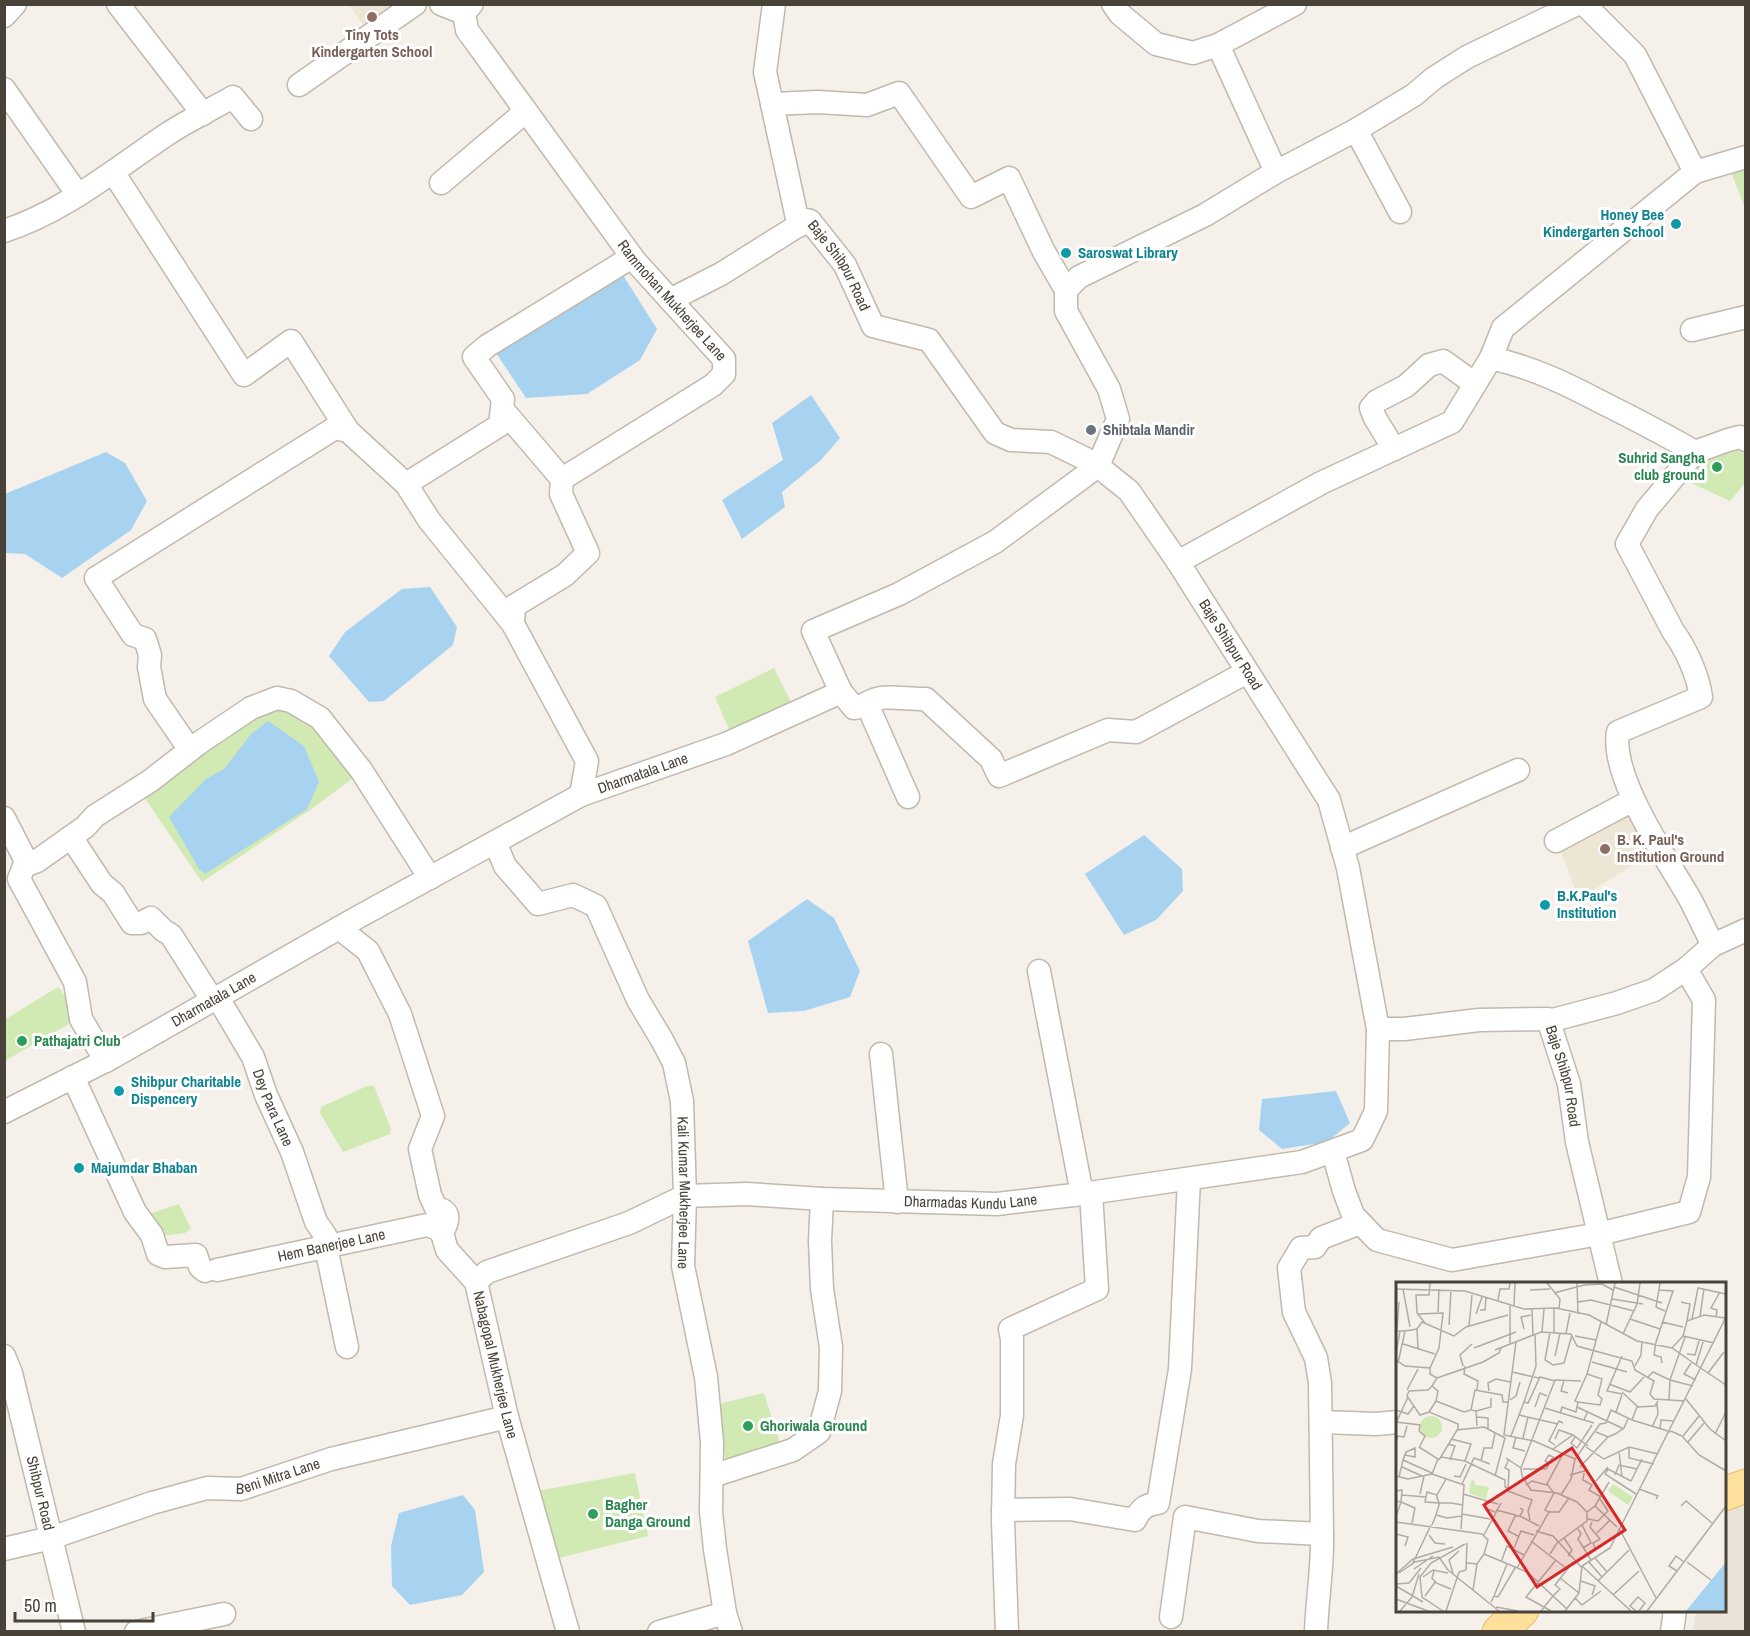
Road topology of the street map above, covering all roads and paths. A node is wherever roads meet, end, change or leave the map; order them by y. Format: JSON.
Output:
{"nodes":[{"id":1,"x":15,"y":4,"type":"edge"},
{"id":2,"x":118,"y":4,"type":"edge"},
{"id":3,"x":415,"y":4,"type":"edge"},
{"id":4,"x":441,"y":4,"type":"edge"},
{"id":5,"x":774,"y":4,"type":"edge"},
{"id":6,"x":1113,"y":4,"type":"edge"},
{"id":7,"x":1577,"y":4,"type":"edge"},
{"id":8,"x":1584,"y":4,"type":"edge"},
{"id":9,"x":1294,"y":5,"type":"edge"},
{"id":10,"x":468,"y":9,"type":"edge"},
{"id":11,"x":4,"y":16,"type":"edge"},
{"id":12,"x":1218,"y":45,"type":"junction"},
{"id":13,"x":299,"y":85,"type":"dead end"},
{"id":14,"x":4,"y":89,"type":"edge"},
{"id":15,"x":772,"y":104,"type":"junction"},
{"id":16,"x":526,"y":111,"type":"junction"},
{"id":17,"x":203,"y":114,"type":"junction"},
{"id":18,"x":251,"y":119,"type":"dead end"},
{"id":19,"x":1356,"y":130,"type":"junction"},
{"id":20,"x":1746,"y":158,"type":"edge"},
{"id":21,"x":1695,"y":171,"type":"junction"},
{"id":22,"x":112,"y":172,"type":"junction"},
{"id":23,"x":1276,"y":172,"type":"junction"},
{"id":24,"x":441,"y":183,"type":"dead end"},
{"id":25,"x":78,"y":195,"type":"junction"},
{"id":26,"x":1400,"y":212,"type":"dead end"},
{"id":27,"x":810,"y":221,"type":"junction"},
{"id":28,"x":4,"y":231,"type":"edge"},
{"id":29,"x":632,"y":257,"type":"junction"},
{"id":30,"x":1066,"y":290,"type":"junction"},
{"id":31,"x":670,"y":300,"type":"junction"},
{"id":32,"x":1746,"y":317,"type":"edge"},
{"id":33,"x":1692,"y":330,"type":"dead end"},
{"id":34,"x":1491,"y":358,"type":"junction"},
{"id":35,"x":1475,"y":384,"type":"junction"},
{"id":36,"x":503,"y":410,"type":"junction"},
{"id":37,"x":348,"y":430,"type":"junction"},
{"id":38,"x":1746,"y":440,"type":"edge"},
{"id":39,"x":1394,"y":449,"type":"junction"},
{"id":40,"x":1695,"y":452,"type":"junction"},
{"id":41,"x":1098,"y":466,"type":"junction"},
{"id":42,"x":562,"y":479,"type":"junction"},
{"id":43,"x":406,"y":484,"type":"junction"},
{"id":44,"x":1178,"y":562,"type":"junction"},
{"id":45,"x":513,"y":624,"type":"junction"},
{"id":46,"x":1247,"y":672,"type":"junction"},
{"id":47,"x":841,"y":692,"type":"junction"},
{"id":48,"x":867,"y":704,"type":"junction"},
{"id":49,"x":190,"y":750,"type":"junction"},
{"id":50,"x":1518,"y":770,"type":"dead end"},
{"id":51,"x":581,"y":795,"type":"junction"},
{"id":52,"x":908,"y":797,"type":"dead end"},
{"id":53,"x":1633,"y":800,"type":"junction"},
{"id":54,"x":4,"y":818,"type":"edge"},
{"id":55,"x":72,"y":837,"type":"junction"},
{"id":56,"x":1556,"y":841,"type":"dead end"},
{"id":57,"x":495,"y":842,"type":"junction"},
{"id":58,"x":1342,"y":848,"type":"junction"},
{"id":59,"x":24,"y":866,"type":"junction"},
{"id":60,"x":430,"y":878,"type":"junction"},
{"id":61,"x":360,"y":916,"type":"junction"},
{"id":62,"x":339,"y":928,"type":"junction"},
{"id":63,"x":1746,"y":930,"type":"edge"},
{"id":64,"x":1713,"y":945,"type":"junction"},
{"id":65,"x":368,"y":951,"type":"junction"},
{"id":66,"x":1686,"y":969,"type":"junction"},
{"id":67,"x":1039,"y":971,"type":"dead end"},
{"id":68,"x":215,"y":1000,"type":"junction"},
{"id":69,"x":1549,"y":1022,"type":"junction"},
{"id":70,"x":1378,"y":1029,"type":"junction"},
{"id":71,"x":881,"y":1054,"type":"dead end"},
{"id":72,"x":106,"y":1061,"type":"junction"},
{"id":73,"x":74,"y":1077,"type":"junction"},
{"id":74,"x":4,"y":1112,"type":"edge"},
{"id":75,"x":1333,"y":1152,"type":"junction"},
{"id":76,"x":1189,"y":1179,"type":"junction"},
{"id":77,"x":1087,"y":1193,"type":"junction"},
{"id":78,"x":685,"y":1196,"type":"junction"},
{"id":79,"x":822,"y":1199,"type":"junction"},
{"id":80,"x":897,"y":1202,"type":"junction"},
{"id":81,"x":1360,"y":1223,"type":"junction"},
{"id":82,"x":442,"y":1233,"type":"junction"},
{"id":83,"x":1599,"y":1234,"type":"junction"},
{"id":84,"x":327,"y":1246,"type":"junction"},
{"id":85,"x":476,"y":1282,"type":"junction"},
{"id":86,"x":1611,"y":1282,"type":"edge"},
{"id":87,"x":347,"y":1347,"type":"dead end"},
{"id":88,"x":4,"y":1356,"type":"edge"},
{"id":89,"x":507,"y":1417,"type":"junction"},
{"id":90,"x":1321,"y":1422,"type":"junction"},
{"id":91,"x":1396,"y":1422,"type":"edge"},
{"id":92,"x":712,"y":1476,"type":"junction"},
{"id":93,"x":1746,"y":1486,"type":"edge"},
{"id":94,"x":1726,"y":1494,"type":"edge"},
{"id":95,"x":1158,"y":1503,"type":"junction"},
{"id":96,"x":1003,"y":1510,"type":"junction"},
{"id":97,"x":1185,"y":1517,"type":"junction"},
{"id":98,"x":1322,"y":1534,"type":"junction"},
{"id":99,"x":51,"y":1538,"type":"junction"},
{"id":100,"x":4,"y":1549,"type":"edge"},
{"id":101,"x":1521,"y":1612,"type":"edge"},
{"id":102,"x":1675,"y":1612,"type":"edge"},
{"id":103,"x":224,"y":1614,"type":"dead end"},
{"id":104,"x":1171,"y":1617,"type":"dead end"},
{"id":105,"x":728,"y":1622,"type":"edge"},
{"id":106,"x":74,"y":1632,"type":"edge"},
{"id":107,"x":136,"y":1632,"type":"edge"},
{"id":108,"x":568,"y":1632,"type":"edge"},
{"id":109,"x":659,"y":1632,"type":"edge"},
{"id":110,"x":1007,"y":1632,"type":"edge"},
{"id":111,"x":1316,"y":1632,"type":"edge"},
{"id":112,"x":1499,"y":1632,"type":"edge"},
{"id":113,"x":1672,"y":1632,"type":"edge"}],
"edges":[{"from":1,"to":11,"type":"street"},
{"from":2,"to":17,"type":"street"},
{"from":3,"to":13,"type":"street"},
{"from":4,"to":10,"type":"street"},
{"from":5,"to":15,"type":"street","name":"Baje Shibpur Road"},
{"from":6,"to":12,"type":"street"},
{"from":7,"to":19,"type":"street"},
{"from":8,"to":21,"type":"street"},
{"from":9,"to":12,"type":"street"},
{"from":10,"to":16,"type":"street","name":"Rammohan Mukherjee Lane"},
{"from":12,"to":23,"type":"street"},
{"from":14,"to":25,"type":"street"},
{"from":15,"to":27,"type":"street","name":"Baje Shibpur Road"},
{"from":15,"to":30,"type":"street"},
{"from":16,"to":24,"type":"street"},
{"from":16,"to":29,"type":"street","name":"Rammohan Mukherjee Lane"},
{"from":17,"to":18,"type":"street"},
{"from":17,"to":22,"type":"street"},
{"from":19,"to":23,"type":"street"},
{"from":19,"to":26,"type":"street"},
{"from":20,"to":21,"type":"street"},
{"from":21,"to":34,"type":"street"},
{"from":22,"to":25,"type":"street"},
{"from":22,"to":37,"type":"street"},
{"from":23,"to":30,"type":"street"},
{"from":25,"to":28,"type":"street"},
{"from":27,"to":31,"type":"street"},
{"from":27,"to":41,"type":"street","name":"Baje Shibpur Road"},
{"from":29,"to":31,"type":"street","name":"Rammohan Mukherjee Lane"},
{"from":29,"to":36,"type":"street"},
{"from":30,"to":41,"type":"street"},
{"from":31,"to":42,"type":"street","name":"Rammohan Mukherjee Lane"},
{"from":32,"to":33,"type":"street"},
{"from":34,"to":35,"type":"street"},
{"from":34,"to":40,"type":"street"},
{"from":35,"to":39,"type":"street"},
{"from":35,"to":39,"type":"street"},
{"from":36,"to":42,"type":"street"},
{"from":36,"to":43,"type":"street"},
{"from":37,"to":43,"type":"street"},
{"from":37,"to":49,"type":"street"},
{"from":38,"to":40,"type":"street"},
{"from":39,"to":44,"type":"street"},
{"from":40,"to":53,"type":"street"},
{"from":41,"to":44,"type":"street","name":"Baje Shibpur Road"},
{"from":41,"to":47,"type":"street"},
{"from":42,"to":45,"type":"street"},
{"from":43,"to":45,"type":"street"},
{"from":44,"to":46,"type":"street","name":"Baje Shibpur Road"},
{"from":45,"to":51,"type":"street"},
{"from":46,"to":48,"type":"street"},
{"from":46,"to":58,"type":"street","name":"Baje Shibpur Road"},
{"from":47,"to":48,"type":"street"},
{"from":47,"to":51,"type":"street","name":"Dharmatala Lane"},
{"from":48,"to":52,"type":"street"},
{"from":49,"to":55,"type":"street"},
{"from":49,"to":60,"type":"street"},
{"from":50,"to":58,"type":"street"},
{"from":51,"to":57,"type":"street","name":"Dharmatala Lane"},
{"from":53,"to":56,"type":"street"},
{"from":53,"to":64,"type":"street"},
{"from":54,"to":59,"type":"street"},
{"from":55,"to":59,"type":"street"},
{"from":55,"to":68,"type":"street","name":"Dey Para Lane"},
{"from":57,"to":60,"type":"street","name":"Dharmatala Lane"},
{"from":57,"to":78,"type":"street","name":"Kali Kumar Mukherjee Lane"},
{"from":58,"to":70,"type":"street","name":"Baje Shibpur Road"},
{"from":59,"to":72,"type":"street"},
{"from":60,"to":61,"type":"street","name":"Dharmatala Lane"},
{"from":61,"to":62,"type":"street","name":"Dharmatala Lane"},
{"from":61,"to":65,"type":"street"},
{"from":62,"to":65,"type":"street","name":"Nabagopal Mukherjee Lane"},
{"from":62,"to":68,"type":"street","name":"Dharmatala Lane"},
{"from":63,"to":64,"type":"street"},
{"from":64,"to":66,"type":"street"},
{"from":65,"to":82,"type":"street","name":"Nabagopal Mukherjee Lane"},
{"from":66,"to":69,"type":"street"},
{"from":66,"to":83,"type":"street"},
{"from":67,"to":77,"type":"street"},
{"from":68,"to":72,"type":"street","name":"Dharmatala Lane"},
{"from":68,"to":84,"type":"street","name":"Dey Para Lane"},
{"from":69,"to":70,"type":"street","name":"Baje Shibpur Road"},
{"from":69,"to":83,"type":"street","name":"Baje Shibpur Road"},
{"from":70,"to":75,"type":"street","name":"Dharmadas Kundu Lane"},
{"from":71,"to":80,"type":"street"},
{"from":72,"to":73,"type":"street","name":"Dharmatala Lane"},
{"from":73,"to":74,"type":"street","name":"Dharmatala Lane"},
{"from":73,"to":84,"type":"street","name":"Hem Banerjee Lane"},
{"from":75,"to":76,"type":"street","name":"Dharmadas Kundu Lane"},
{"from":75,"to":81,"type":"street"},
{"from":76,"to":77,"type":"street","name":"Dharmadas Kundu Lane"},
{"from":76,"to":95,"type":"street"},
{"from":77,"to":80,"type":"street","name":"Dharmadas Kundu Lane"},
{"from":77,"to":96,"type":"street"},
{"from":78,"to":79,"type":"street","name":"Dharmadas Kundu Lane"},
{"from":78,"to":85,"type":"street","name":"Dharmadas Kundu Lane"},
{"from":78,"to":92,"type":"street","name":"Kali Kumar Mukherjee Lane"},
{"from":79,"to":80,"type":"street","name":"Dharmadas Kundu Lane"},
{"from":79,"to":92,"type":"street"},
{"from":81,"to":83,"type":"street"},
{"from":81,"to":90,"type":"street"},
{"from":82,"to":84,"type":"street","name":"Hem Banerjee Lane"},
{"from":82,"to":85,"type":"street","name":"Nabagopal Mukherjee Lane"},
{"from":83,"to":86,"type":"street","name":"Baje Shibpur Road"},
{"from":84,"to":87,"type":"street","name":"Dey Para Lane"},
{"from":85,"to":89,"type":"street","name":"Nabagopal Mukherjee Lane"},
{"from":88,"to":99,"type":"street","name":"Shibpur Road"},
{"from":89,"to":99,"type":"street","name":"Beni Mitra Lane"},
{"from":89,"to":108,"type":"street","name":"Nabagopal Mukherjee Lane"},
{"from":90,"to":91,"type":"street"},
{"from":90,"to":98,"type":"street"},
{"from":92,"to":105,"type":"street","name":"Kali Kumar Mukherjee Lane"},
{"from":93,"to":94,"type":"main road"},
{"from":95,"to":96,"type":"street"},
{"from":95,"to":97,"type":"street"},
{"from":96,"to":110,"type":"street"},
{"from":97,"to":98,"type":"street"},
{"from":97,"to":104,"type":"street"},
{"from":98,"to":111,"type":"street"},
{"from":99,"to":100,"type":"street","name":"Beni Mitra Lane"},
{"from":99,"to":106,"type":"street","name":"Shibpur Road"},
{"from":101,"to":112,"type":"main road"},
{"from":102,"to":113,"type":"street"},
{"from":103,"to":107,"type":"street"},
{"from":105,"to":109,"type":"street"}]}
